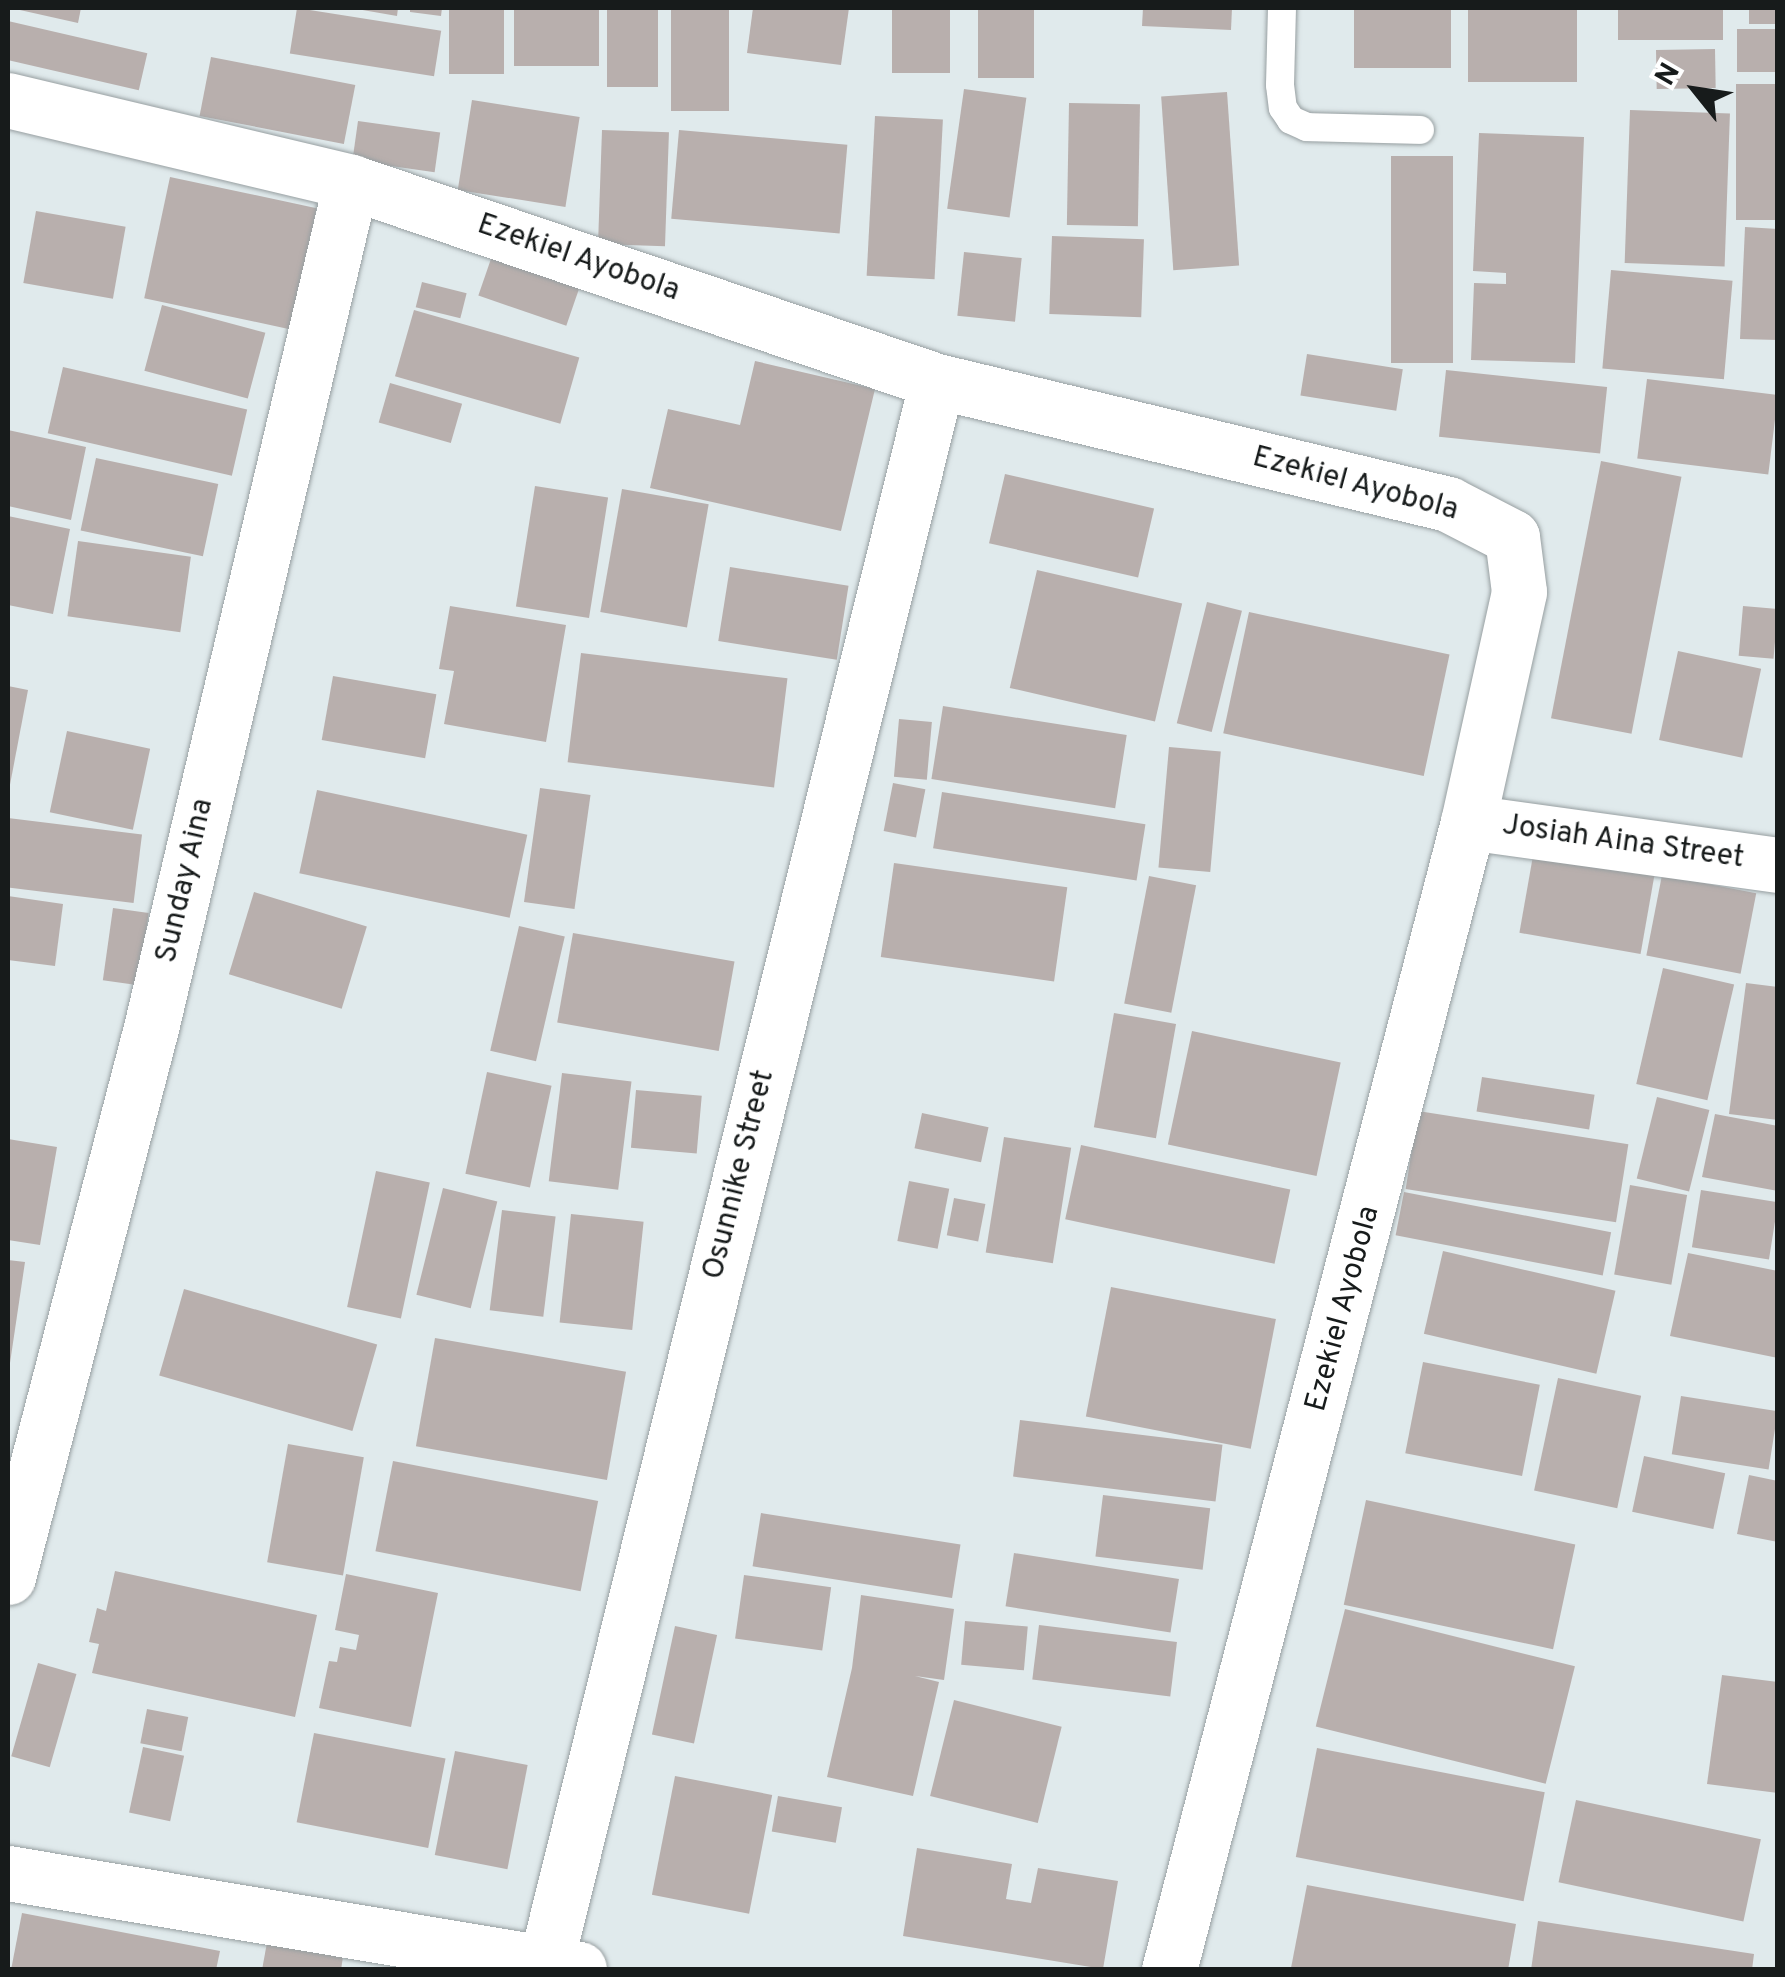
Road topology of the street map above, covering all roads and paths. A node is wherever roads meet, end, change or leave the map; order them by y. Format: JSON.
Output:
{"nodes":[{"id":1,"x":1282,"y":8,"type":"edge"},
{"id":2,"x":8,"y":100,"type":"edge"},
{"id":3,"x":1420,"y":130,"type":"dead end"},
{"id":4,"x":351,"y":182,"type":"junction"},
{"id":5,"x":937,"y":381,"type":"junction"},
{"id":6,"x":1468,"y":822,"type":"junction"},
{"id":7,"x":1778,"y":865,"type":"edge"},
{"id":8,"x":8,"y":1578,"type":"edge"},
{"id":9,"x":8,"y":1873,"type":"edge"},
{"id":10,"x":557,"y":1968,"type":"edge"},
{"id":11,"x":1170,"y":1970,"type":"edge"}],
"edges":[{"from":1,"to":3,"type":"lane"},
{"from":2,"to":4,"type":"street","name":"Ezekiel Ayobola"},
{"from":4,"to":5,"type":"street","name":"Ezekiel Ayobola"},
{"from":4,"to":8,"type":"street","name":"Sunday Aina"},
{"from":5,"to":6,"type":"street","name":"Ezekiel Ayobola"},
{"from":5,"to":10,"type":"street","name":"Osunnike Street"},
{"from":6,"to":7,"type":"street","name":"Josiah Aina Street"},
{"from":6,"to":11,"type":"street","name":"Ezekiel Ayobola"},
{"from":9,"to":10,"type":"street"}]}
